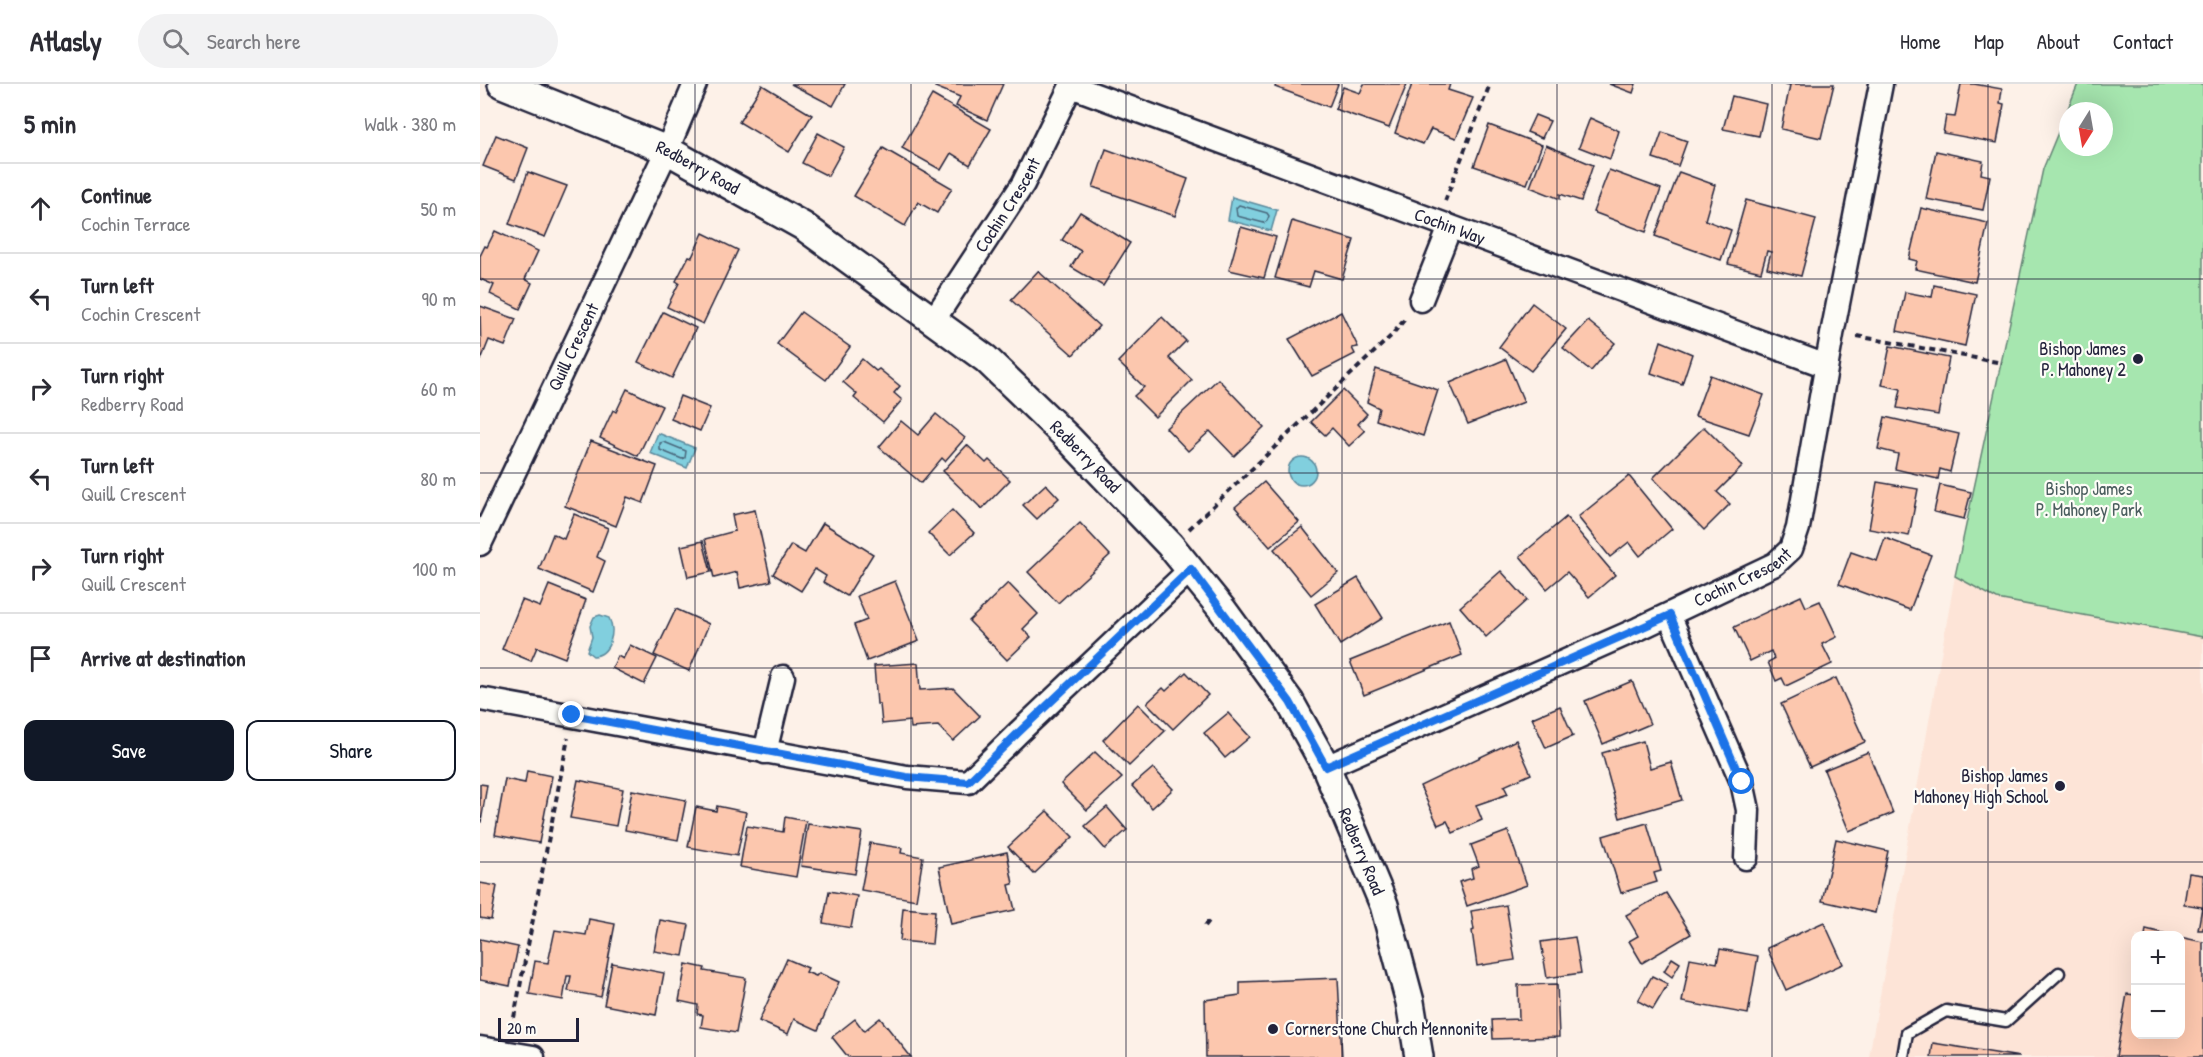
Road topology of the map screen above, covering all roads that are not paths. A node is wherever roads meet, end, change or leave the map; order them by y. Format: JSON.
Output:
{"nodes":[{"id":1,"x":502,"y":84,"type":"edge"},
{"id":2,"x":695,"y":84,"type":"edge"},
{"id":3,"x":1881,"y":84,"type":"edge"},
{"id":4,"x":1072,"y":85,"type":"edge"},
{"id":5,"x":667,"y":150,"type":"junction"},
{"id":6,"x":1450,"y":227,"type":"junction"},
{"id":7,"x":1421,"y":300,"type":"dead end"},
{"id":8,"x":933,"y":321,"type":"junction"},
{"id":9,"x":1826,"y":366,"type":"junction"},
{"id":10,"x":480,"y":544,"type":"edge"},
{"id":11,"x":1191,"y":569,"type":"junction"},
{"id":12,"x":1670,"y":615,"type":"junction"},
{"id":13,"x":783,"y":677,"type":"dead end"},
{"id":14,"x":480,"y":699,"type":"edge"},
{"id":15,"x":765,"y":752,"type":"junction"},
{"id":16,"x":1326,"y":767,"type":"junction"},
{"id":17,"x":1746,"y":858,"type":"dead end"},
{"id":18,"x":2059,"y":973,"type":"dead end"},
{"id":19,"x":480,"y":1048,"type":"edge"},
{"id":20,"x":533,"y":1057,"type":"edge"},
{"id":21,"x":1419,"y":1057,"type":"edge"},
{"id":22,"x":1903,"y":1057,"type":"edge"}],
"edges":[{"from":1,"to":5,"type":"street","name":"Redberry Road"},
{"from":2,"to":5,"type":"street","name":"Quill Crescent"},
{"from":3,"to":9,"type":"street","name":"Cochin Crescent"},
{"from":4,"to":6,"type":"street","name":"Cochin Way"},
{"from":4,"to":8,"type":"street","name":"Cochin Crescent"},
{"from":5,"to":8,"type":"street","name":"Redberry Road"},
{"from":5,"to":10,"type":"street","name":"Quill Crescent"},
{"from":6,"to":7,"type":"street"},
{"from":6,"to":9,"type":"street","name":"Cochin Way"},
{"from":8,"to":11,"type":"street","name":"Redberry Road"},
{"from":9,"to":12,"type":"street","name":"Cochin Crescent"},
{"from":11,"to":15,"type":"street"},
{"from":11,"to":16,"type":"street","name":"Redberry Road"},
{"from":12,"to":16,"type":"street","name":"Cochin Crescent"},
{"from":12,"to":17,"type":"street"},
{"from":13,"to":15,"type":"street"},
{"from":14,"to":15,"type":"street"},
{"from":16,"to":21,"type":"street","name":"Redberry Road"},
{"from":18,"to":22,"type":"lane"},
{"from":19,"to":20,"type":"street"}]}
